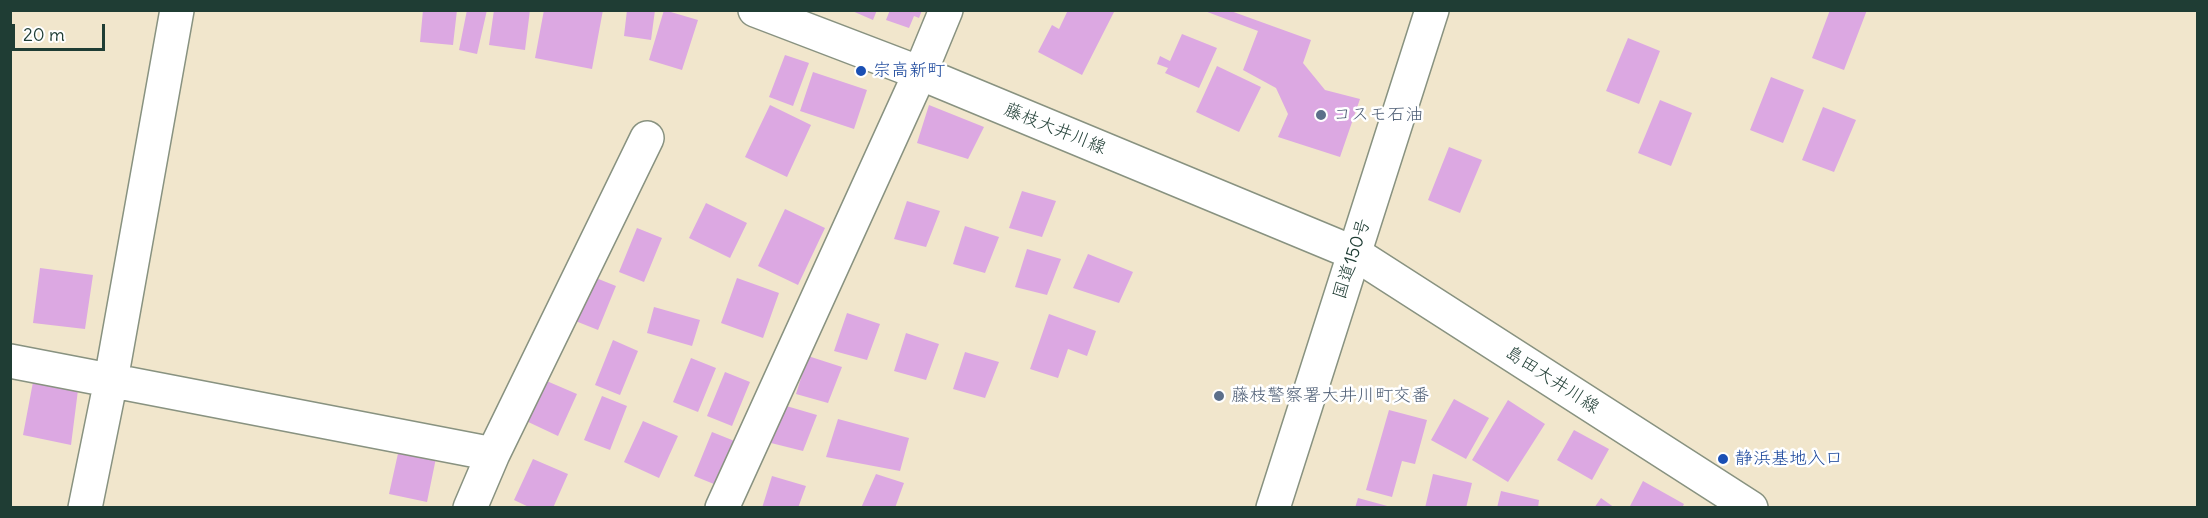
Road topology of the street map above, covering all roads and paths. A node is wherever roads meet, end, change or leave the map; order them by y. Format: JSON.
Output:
{"nodes":[{"id":1,"x":177,"y":10,"type":"edge"},
{"id":2,"x":755,"y":10,"type":"edge"},
{"id":3,"x":946,"y":10,"type":"edge"},
{"id":4,"x":1432,"y":10,"type":"edge"},
{"id":5,"x":920,"y":73,"type":"junction"},
{"id":6,"x":647,"y":138,"type":"dead end"},
{"id":7,"x":1354,"y":253,"type":"junction"},
{"id":8,"x":10,"y":361,"type":"edge"},
{"id":9,"x":111,"y":380,"type":"junction"},
{"id":10,"x":493,"y":454,"type":"junction"},
{"id":11,"x":85,"y":507,"type":"edge"},
{"id":12,"x":470,"y":507,"type":"edge"},
{"id":13,"x":722,"y":507,"type":"edge"},
{"id":14,"x":1274,"y":507,"type":"edge"},
{"id":15,"x":1751,"y":507,"type":"edge"}],
"edges":[{"from":1,"to":9,"type":"main road"},
{"from":2,"to":5,"type":"main road","name":"藤枝大井川線"},
{"from":3,"to":5,"type":"main road"},
{"from":4,"to":7,"type":"main road","name":"国道150号"},
{"from":5,"to":7,"type":"main road","name":"藤枝大井川線"},
{"from":5,"to":13,"type":"main road"},
{"from":6,"to":10,"type":"main road"},
{"from":7,"to":14,"type":"main road","name":"国道150号"},
{"from":7,"to":15,"type":"main road","name":"島田大井川線"},
{"from":8,"to":9,"type":"main road"},
{"from":9,"to":10,"type":"main road"},
{"from":9,"to":11,"type":"main road"},
{"from":10,"to":12,"type":"main road"}]}
